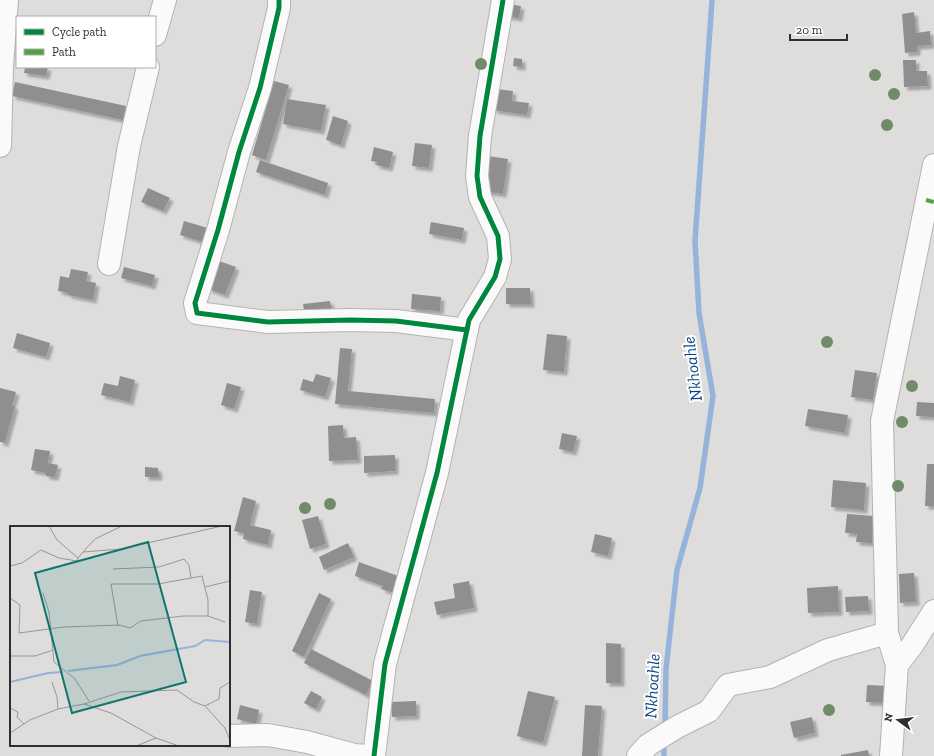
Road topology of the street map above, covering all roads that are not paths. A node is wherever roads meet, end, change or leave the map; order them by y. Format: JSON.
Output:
{"nodes":[{"id":1,"x":7,"y":0,"type":"edge"},
{"id":2,"x":165,"y":0,"type":"edge"},
{"id":3,"x":279,"y":0,"type":"edge"},
{"id":4,"x":503,"y":0,"type":"edge"},
{"id":5,"x":156,"y":32,"type":"edge"},
{"id":6,"x":148,"y":68,"type":"edge"},
{"id":7,"x":0,"y":146,"type":"edge"},
{"id":8,"x":934,"y":165,"type":"edge"},
{"id":9,"x":109,"y":264,"type":"dead end"},
{"id":10,"x":467,"y":330,"type":"junction"},
{"id":11,"x":934,"y":611,"type":"edge"},
{"id":12,"x":887,"y":633,"type":"junction"},
{"id":13,"x":897,"y":665,"type":"junction"},
{"id":14,"x":230,"y":736,"type":"edge"},
{"id":15,"x":368,"y":756,"type":"edge"},
{"id":16,"x":374,"y":756,"type":"edge"},
{"id":17,"x":638,"y":756,"type":"edge"},
{"id":18,"x":891,"y":756,"type":"edge"}],
"edges":[{"from":1,"to":7,"type":"street"},
{"from":2,"to":5,"type":"street"},
{"from":3,"to":10,"type":"street"},
{"from":4,"to":10,"type":"street"},
{"from":6,"to":9,"type":"street"},
{"from":8,"to":12,"type":"street"},
{"from":10,"to":16,"type":"street"},
{"from":11,"to":13,"type":"street"},
{"from":12,"to":13,"type":"street"},
{"from":12,"to":17,"type":"street"},
{"from":13,"to":18,"type":"street"},
{"from":14,"to":15,"type":"street"}]}
